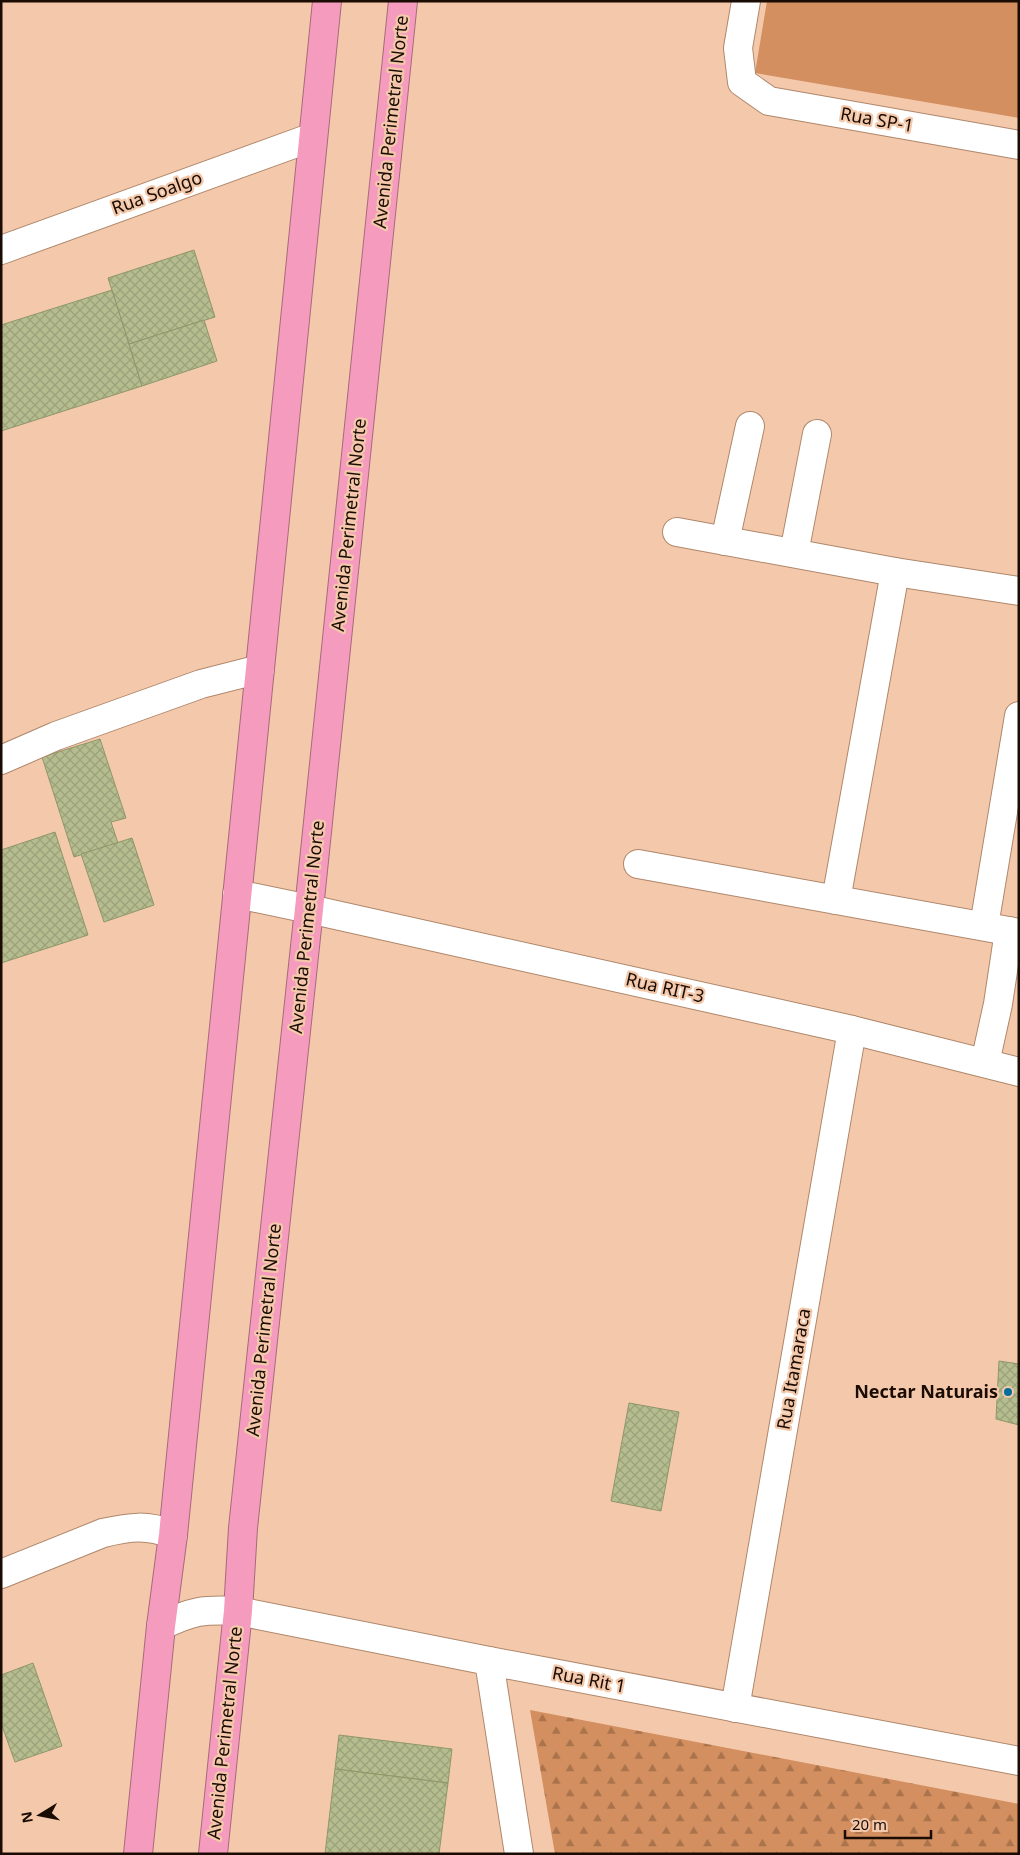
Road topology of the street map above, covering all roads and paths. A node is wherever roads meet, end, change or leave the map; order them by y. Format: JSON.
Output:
{"nodes":[{"id":1,"x":327,"y":1,"type":"edge"},
{"id":2,"x":403,"y":1,"type":"edge"},
{"id":3,"x":746,"y":1,"type":"edge"},
{"id":4,"x":313,"y":137,"type":"junction"},
{"id":5,"x":1019,"y":145,"type":"edge"},
{"id":6,"x":1,"y":250,"type":"edge"},
{"id":7,"x":750,"y":426,"type":"dead end"},
{"id":8,"x":817,"y":434,"type":"dead end"},
{"id":9,"x":678,"y":532,"type":"dead end"},
{"id":10,"x":725,"y":541,"type":"junction"},
{"id":11,"x":794,"y":553,"type":"junction"},
{"id":12,"x":895,"y":572,"type":"junction"},
{"id":13,"x":1019,"y":591,"type":"edge"},
{"id":14,"x":260,"y":669,"type":"junction"},
{"id":15,"x":1019,"y":716,"type":"edge"},
{"id":16,"x":1,"y":760,"type":"edge"},
{"id":17,"x":638,"y":864,"type":"dead end"},
{"id":18,"x":238,"y":894,"type":"junction"},
{"id":19,"x":836,"y":900,"type":"junction"},
{"id":20,"x":310,"y":909,"type":"junction"},
{"id":21,"x":1004,"y":930,"type":"edge"},
{"id":22,"x":852,"y":1030,"type":"junction"},
{"id":23,"x":985,"y":1064,"type":"junction"},
{"id":24,"x":1019,"y":1072,"type":"edge"},
{"id":25,"x":173,"y":1535,"type":"junction"},
{"id":26,"x":1,"y":1574,"type":"edge"},
{"id":27,"x":238,"y":1611,"type":"junction"},
{"id":28,"x":161,"y":1626,"type":"junction"},
{"id":29,"x":489,"y":1661,"type":"junction"},
{"id":30,"x":735,"y":1708,"type":"junction"},
{"id":31,"x":1019,"y":1761,"type":"edge"},
{"id":32,"x":138,"y":1854,"type":"edge"},
{"id":33,"x":213,"y":1854,"type":"edge"},
{"id":34,"x":519,"y":1854,"type":"edge"}],
"edges":[{"from":1,"to":4,"type":"highway"},
{"from":2,"to":20,"type":"highway","name":"Avenida Perimetral Norte"},
{"from":3,"to":5,"type":"street","name":"Rua SP-1"},
{"from":4,"to":6,"type":"street","name":"Rua Soalgo"},
{"from":4,"to":14,"type":"highway"},
{"from":7,"to":10,"type":"street"},
{"from":8,"to":11,"type":"street"},
{"from":9,"to":10,"type":"street"},
{"from":10,"to":11,"type":"street"},
{"from":11,"to":12,"type":"street"},
{"from":12,"to":13,"type":"street"},
{"from":12,"to":19,"type":"street"},
{"from":14,"to":16,"type":"street"},
{"from":14,"to":18,"type":"highway"},
{"from":15,"to":21,"type":"street"},
{"from":17,"to":19,"type":"street"},
{"from":18,"to":20,"type":"street","name":"Rua RIT-3"},
{"from":18,"to":25,"type":"highway"},
{"from":19,"to":21,"type":"street"},
{"from":20,"to":22,"type":"street","name":"Rua RIT-3"},
{"from":20,"to":27,"type":"highway","name":"Avenida Perimetral Norte"},
{"from":21,"to":23,"type":"street"},
{"from":22,"to":23,"type":"street","name":"Rua RIT-3"},
{"from":22,"to":30,"type":"street","name":"Rua Itamaraca"},
{"from":23,"to":24,"type":"street","name":"Rua RIT-3"},
{"from":25,"to":26,"type":"street"},
{"from":25,"to":28,"type":"highway"},
{"from":27,"to":28,"type":"street","name":"Rua Rit 1"},
{"from":27,"to":29,"type":"street","name":"Rua Rit 1"},
{"from":27,"to":33,"type":"highway","name":"Avenida Perimetral Norte"},
{"from":28,"to":32,"type":"highway"},
{"from":29,"to":30,"type":"street","name":"Rua Rit 1"},
{"from":29,"to":34,"type":"street"},
{"from":30,"to":31,"type":"street","name":"Rua Rit 1"}]}
